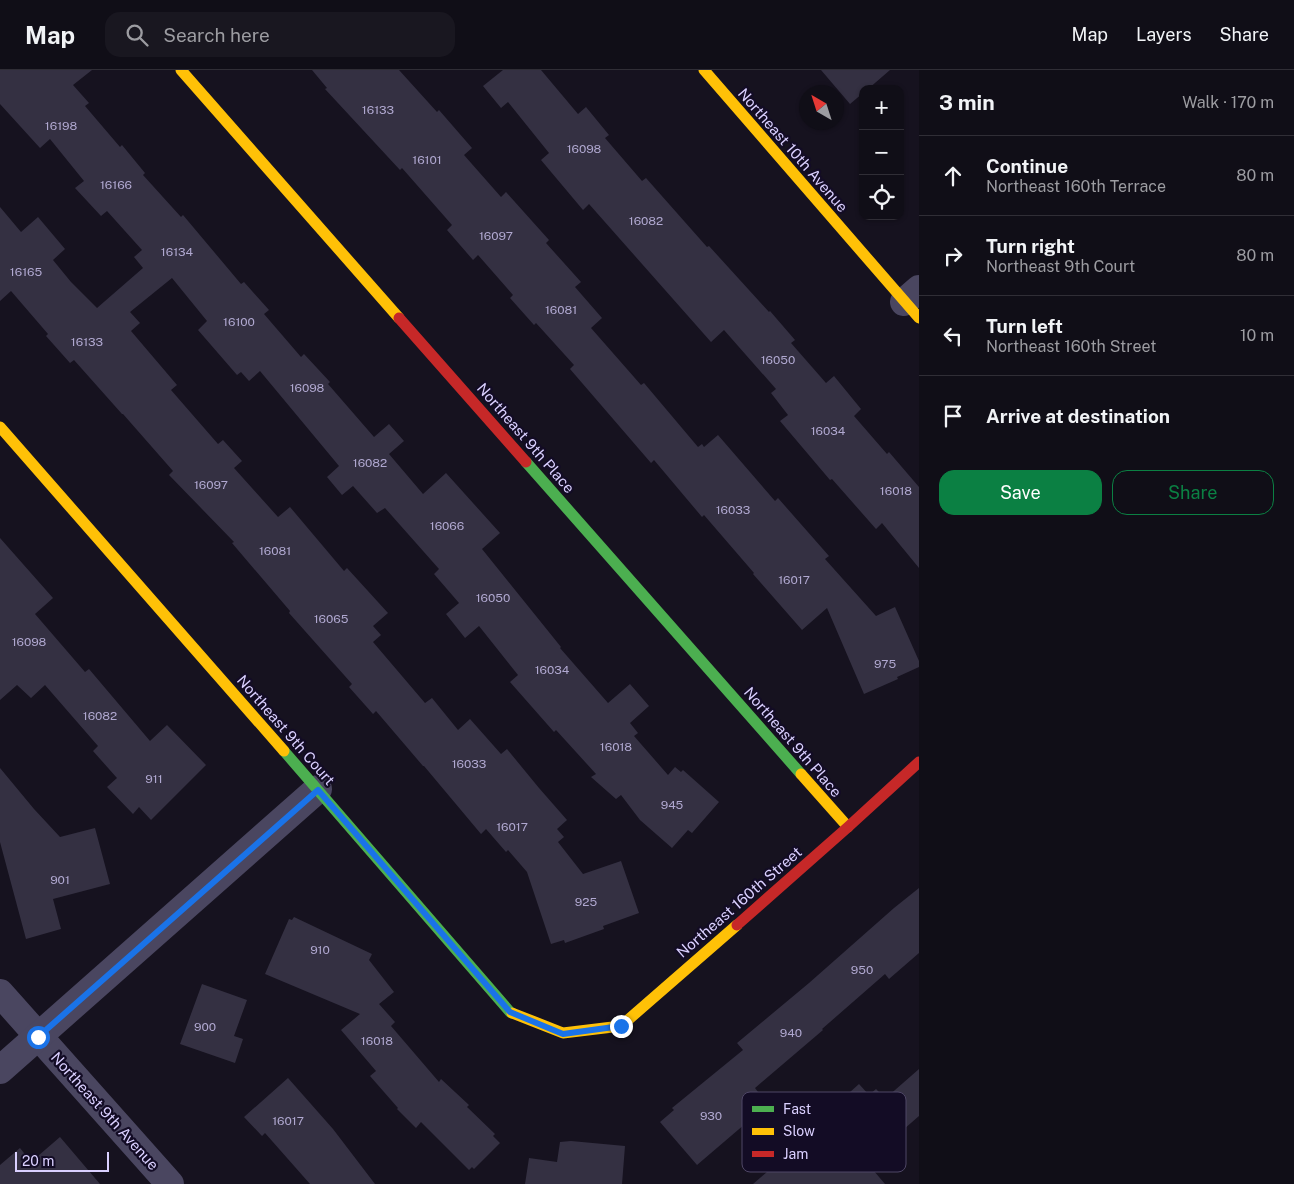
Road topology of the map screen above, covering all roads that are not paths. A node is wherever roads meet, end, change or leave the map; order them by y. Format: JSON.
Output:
{"nodes":[{"id":1,"x":181,"y":70,"type":"edge"},
{"id":2,"x":704,"y":70,"type":"edge"},
{"id":3,"x":914,"y":303,"type":"edge"},
{"id":4,"x":0,"y":427,"type":"edge"},
{"id":5,"x":919,"y":762,"type":"edge"},
{"id":6,"x":318,"y":790,"type":"junction"},
{"id":7,"x":848,"y":827,"type":"junction"},
{"id":8,"x":0,"y":994,"type":"edge"},
{"id":9,"x":563,"y":1034,"type":"joint"},
{"id":10,"x":38,"y":1037,"type":"junction"},
{"id":11,"x":0,"y":1070,"type":"edge"},
{"id":12,"x":170,"y":1184,"type":"edge"}],
"edges":[{"from":1,"to":7,"type":"street","name":"Northeast 9th Place"},
{"from":2,"to":3,"type":"street","name":"Northeast 10th Avenue"},
{"from":4,"to":6,"type":"street","name":"Northeast 9th Court"},
{"from":5,"to":7,"type":"street","name":"Northeast 160th Street"},
{"from":6,"to":9,"type":"street","name":"Northeast 9th Court"},
{"from":6,"to":10,"type":"street"},
{"from":7,"to":9,"type":"street","name":"Northeast 160th Street"},
{"from":8,"to":10,"type":"street","name":"Northeast 9th Avenue"},
{"from":10,"to":11,"type":"street"},
{"from":10,"to":12,"type":"street","name":"Northeast 9th Avenue"}]}
